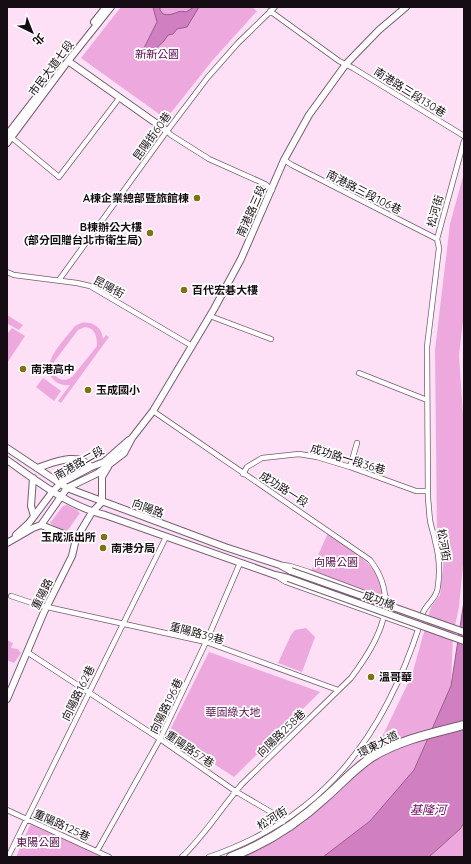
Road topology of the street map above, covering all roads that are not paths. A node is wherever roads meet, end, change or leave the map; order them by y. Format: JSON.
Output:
{"nodes":[{"id":1,"x":106,"y":7,"type":"edge"},
{"id":2,"x":111,"y":7,"type":"edge"},
{"id":3,"x":274,"y":7,"type":"edge"},
{"id":4,"x":406,"y":7,"type":"edge"},
{"id":5,"x":270,"y":12,"type":"junction"},
{"id":6,"x":68,"y":61,"type":"junction"},
{"id":7,"x":346,"y":64,"type":"junction"},
{"id":8,"x":117,"y":101,"type":"dead end"},
{"id":9,"x":167,"y":131,"type":"junction"},
{"id":10,"x":464,"y":136,"type":"edge"},
{"id":11,"x":8,"y":138,"type":"edge"},
{"id":12,"x":464,"y":141,"type":"edge"},
{"id":13,"x":284,"y":160,"type":"junction"},
{"id":14,"x":272,"y":190,"type":"junction"},
{"id":15,"x":436,"y":239,"type":"junction"},
{"id":16,"x":7,"y":272,"type":"edge"},
{"id":17,"x":59,"y":280,"type":"junction"},
{"id":18,"x":210,"y":316,"type":"junction"},
{"id":19,"x":271,"y":339,"type":"dead end"},
{"id":20,"x":192,"y":346,"type":"junction"},
{"id":21,"x":359,"y":373,"type":"dead end"},
{"id":22,"x":428,"y":400,"type":"junction"},
{"id":23,"x":153,"y":411,"type":"junction"},
{"id":24,"x":132,"y":438,"type":"junction"},
{"id":25,"x":357,"y":443,"type":"dead end"},
{"id":26,"x":7,"y":448,"type":"edge"},
{"id":27,"x":7,"y":460,"type":"edge"},
{"id":28,"x":108,"y":466,"type":"junction"},
{"id":29,"x":91,"y":467,"type":"junction"},
{"id":30,"x":350,"y":467,"type":"junction"},
{"id":31,"x":37,"y":468,"type":"junction"},
{"id":32,"x":244,"y":474,"type":"junction"},
{"id":33,"x":33,"y":478,"type":"junction"},
{"id":34,"x":61,"y":483,"type":"junction"},
{"id":35,"x":68,"y":488,"type":"junction"},
{"id":36,"x":53,"y":491,"type":"junction"},
{"id":37,"x":428,"y":491,"type":"junction"},
{"id":38,"x":61,"y":497,"type":"junction"},
{"id":39,"x":102,"y":502,"type":"junction"},
{"id":40,"x":92,"y":512,"type":"junction"},
{"id":41,"x":34,"y":516,"type":"junction"},
{"id":42,"x":41,"y":525,"type":"junction"},
{"id":43,"x":166,"y":537,"type":"junction"},
{"id":44,"x":76,"y":539,"type":"junction"},
{"id":45,"x":7,"y":543,"type":"edge"},
{"id":46,"x":240,"y":564,"type":"junction"},
{"id":47,"x":280,"y":565,"type":"junction"},
{"id":48,"x":291,"y":571,"type":"joint"},
{"id":49,"x":275,"y":575,"type":"junction"},
{"id":50,"x":288,"y":578,"type":"joint"},
{"id":51,"x":11,"y":596,"type":"dead end"},
{"id":52,"x":386,"y":597,"type":"junction"},
{"id":53,"x":46,"y":607,"type":"junction"},
{"id":54,"x":384,"y":617,"type":"junction"},
{"id":55,"x":122,"y":624,"type":"junction"},
{"id":56,"x":418,"y":629,"type":"junction"},
{"id":57,"x":464,"y":632,"type":"edge"},
{"id":58,"x":464,"y":640,"type":"edge"},
{"id":59,"x":206,"y":642,"type":"junction"},
{"id":60,"x":27,"y":652,"type":"junction"},
{"id":61,"x":338,"y":690,"type":"junction"},
{"id":62,"x":88,"y":693,"type":"junction"},
{"id":63,"x":7,"y":699,"type":"edge"},
{"id":64,"x":160,"y":739,"type":"junction"},
{"id":65,"x":236,"y":791,"type":"junction"},
{"id":66,"x":7,"y":810,"type":"edge"},
{"id":67,"x":26,"y":819,"type":"junction"},
{"id":68,"x":283,"y":822,"type":"junction"},
{"id":69,"x":97,"y":851,"type":"junction"},
{"id":70,"x":8,"y":857,"type":"edge"},
{"id":71,"x":109,"y":857,"type":"edge"},
{"id":72,"x":182,"y":857,"type":"edge"},
{"id":73,"x":210,"y":857,"type":"edge"},
{"id":74,"x":232,"y":857,"type":"edge"}],
"edges":[{"from":1,"to":11,"type":"main road","name":"市民大道七段"},
{"from":2,"to":6,"type":"main road","name":"市民大道七段"},
{"from":3,"to":5,"type":"street","name":"昆陽街60巷"},
{"from":4,"to":7,"type":"main road","name":"南港路三段"},
{"from":5,"to":7,"type":"street","name":"南港路三段130巷"},
{"from":5,"to":9,"type":"street","name":"昆陽街60巷"},
{"from":6,"to":9,"type":"main road"},
{"from":6,"to":11,"type":"main road","name":"市民大道七段"},
{"from":7,"to":10,"type":"street","name":"南港路三段130巷"},
{"from":7,"to":13,"type":"main road","name":"南港路三段"},
{"from":8,"to":11,"type":"street"},
{"from":9,"to":14,"type":"street"},
{"from":9,"to":17,"type":"street","name":"昆陽街60巷"},
{"from":12,"to":15,"type":"street","name":"松河街"},
{"from":13,"to":14,"type":"main road","name":"南港路三段"},
{"from":13,"to":15,"type":"street","name":"南港路三段106巷"},
{"from":14,"to":18,"type":"main road","name":"南港路三段"},
{"from":15,"to":22,"type":"street","name":"松河街"},
{"from":16,"to":17,"type":"street","name":"昆陽街"},
{"from":17,"to":20,"type":"street","name":"昆陽街"},
{"from":18,"to":19,"type":"street"},
{"from":18,"to":20,"type":"main road","name":"南港路三段"},
{"from":20,"to":23,"type":"main road","name":"南港路三段"},
{"from":21,"to":22,"type":"street"},
{"from":22,"to":37,"type":"street","name":"松河街"},
{"from":23,"to":24,"type":"main road","name":"南港路三段"},
{"from":23,"to":32,"type":"street","name":"成功路一段"},
{"from":24,"to":28,"type":"main road","name":"南港路二段"},
{"from":24,"to":29,"type":"main road","name":"南港路二段"},
{"from":25,"to":30,"type":"street"},
{"from":26,"to":31,"type":"main road","name":"向陽路"},
{"from":27,"to":33,"type":"main road","name":"向陽路"},
{"from":28,"to":35,"type":"main road","name":"南港路二段"},
{"from":28,"to":39,"type":"main road"},
{"from":29,"to":31,"type":"main road"},
{"from":29,"to":34,"type":"main road","name":"南港路二段"},
{"from":30,"to":32,"type":"street","name":"成功路一段36巷"},
{"from":30,"to":37,"type":"street","name":"成功路一段36巷"},
{"from":31,"to":34,"type":"main road","name":"向陽路"},
{"from":32,"to":52,"type":"street","name":"成功路一段"},
{"from":33,"to":36,"type":"main road","name":"向陽路"},
{"from":33,"to":41,"type":"main road"},
{"from":34,"to":35,"type":"main road","name":"向陽路"},
{"from":34,"to":36,"type":"main road","name":"南港路二段"},
{"from":35,"to":38,"type":"main road","name":"南港路二段"},
{"from":35,"to":39,"type":"main road","name":"向陽路"},
{"from":36,"to":38,"type":"main road","name":"向陽路"},
{"from":36,"to":41,"type":"main road","name":"南港路二段"},
{"from":37,"to":56,"type":"street","name":"松河街"},
{"from":38,"to":40,"type":"main road","name":"向陽路"},
{"from":38,"to":42,"type":"main road","name":"南港路二段"},
{"from":39,"to":40,"type":"main road","name":"重陽路"},
{"from":39,"to":47,"type":"main road","name":"向陽路"},
{"from":40,"to":43,"type":"main road","name":"向陽路"},
{"from":40,"to":44,"type":"main road","name":"重陽路"},
{"from":41,"to":45,"type":"main road","name":"南港路二段"},
{"from":42,"to":44,"type":"main road"},
{"from":42,"to":45,"type":"main road","name":"南港路二段"},
{"from":43,"to":46,"type":"main road","name":"向陽路"},
{"from":43,"to":55,"type":"street","name":"向陽路162巷"},
{"from":44,"to":53,"type":"main road","name":"重陽路"},
{"from":46,"to":49,"type":"main road","name":"向陽路"},
{"from":46,"to":59,"type":"street","name":"向陽路196巷"},
{"from":47,"to":48,"type":"main road","name":"向陽路"},
{"from":47,"to":52,"type":"street"},
{"from":48,"to":57,"type":"main road","name":"成功橋","bridge":true},
{"from":49,"to":50,"type":"main road","name":"向陽路"},
{"from":49,"to":54,"type":"street"},
{"from":50,"to":58,"type":"main road","name":"成功橋","bridge":true},
{"from":51,"to":53,"type":"street","name":"重陽路39巷"},
{"from":52,"to":54,"type":"street","name":"成功路一段"},
{"from":53,"to":55,"type":"street","name":"重陽路39巷"},
{"from":53,"to":60,"type":"main road","name":"重陽路"},
{"from":54,"to":56,"type":"street"},
{"from":54,"to":61,"type":"street","name":"向陽路258巷"},
{"from":55,"to":59,"type":"street","name":"重陽路39巷"},
{"from":55,"to":62,"type":"street","name":"向陽路162巷"},
{"from":56,"to":68,"type":"street","name":"松河街"},
{"from":59,"to":61,"type":"street","name":"重陽路39巷"},
{"from":59,"to":64,"type":"street","name":"向陽路196巷"},
{"from":60,"to":62,"type":"street","name":"重陽路57巷"},
{"from":60,"to":63,"type":"main road","name":"重陽路"},
{"from":61,"to":65,"type":"street","name":"向陽路258巷"},
{"from":62,"to":64,"type":"street","name":"重陽路57巷"},
{"from":62,"to":67,"type":"street","name":"向陽路162巷"},
{"from":64,"to":65,"type":"street","name":"重陽路57巷"},
{"from":64,"to":69,"type":"street","name":"向陽路196巷"},
{"from":65,"to":68,"type":"street","name":"重陽路57巷"},
{"from":65,"to":72,"type":"street","name":"向陽路258巷"},
{"from":66,"to":67,"type":"street","name":"重陽路125巷"},
{"from":67,"to":69,"type":"street","name":"重陽路125巷"},
{"from":67,"to":70,"type":"street","name":"向陽路162巷"},
{"from":68,"to":73,"type":"street","name":"松河街"},
{"from":69,"to":71,"type":"street","name":"重陽路125巷"},
{"from":74,"to":74,"type":"highway","name":"環東大道"}]}
